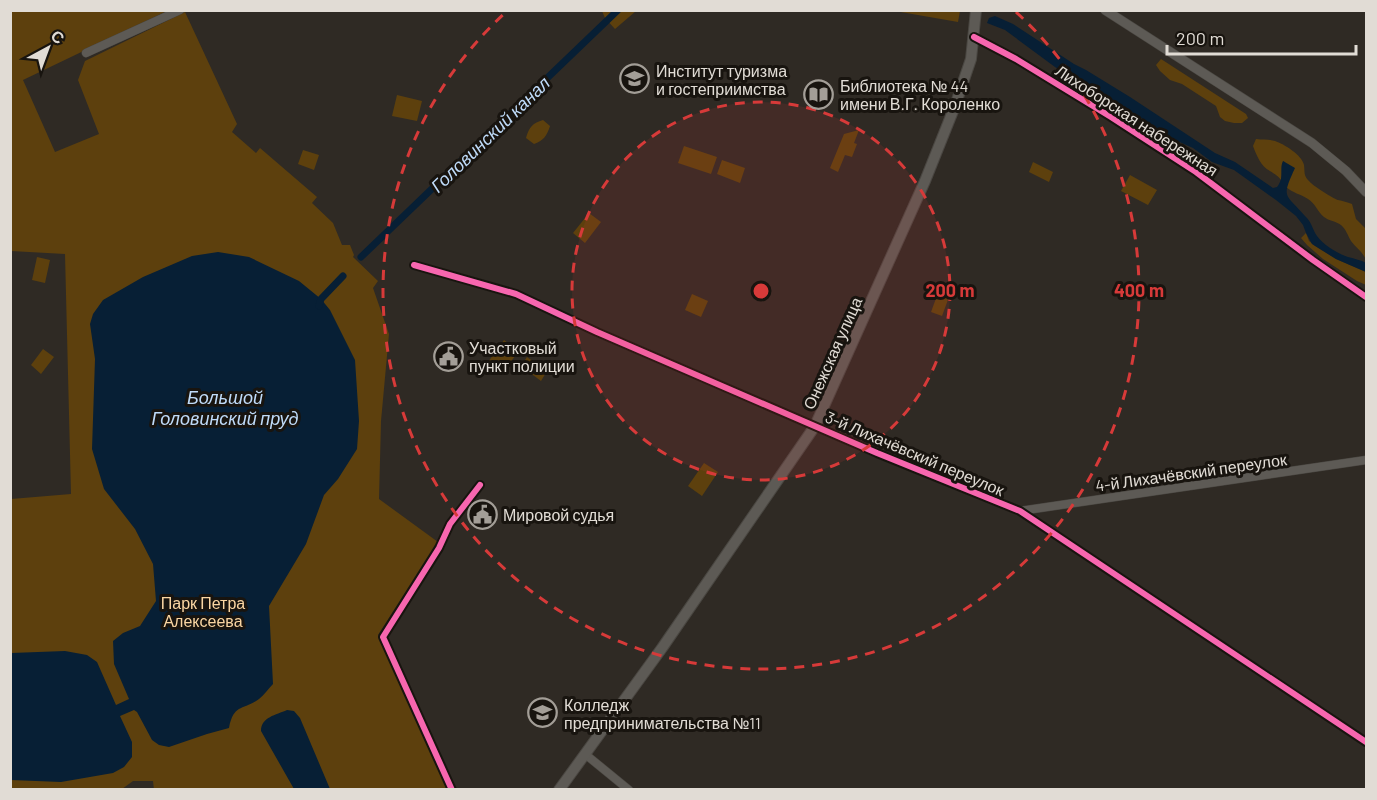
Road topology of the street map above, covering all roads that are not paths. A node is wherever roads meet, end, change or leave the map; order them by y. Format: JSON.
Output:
{"nodes":[{"id":1,"x":180,"y":10,"type":"edge"},
{"id":2,"x":976,"y":10,"type":"edge"},
{"id":3,"x":1105,"y":10,"type":"edge"},
{"id":4,"x":974,"y":37,"type":"junction"},
{"id":5,"x":86,"y":53,"type":"dead end"},
{"id":6,"x":1366,"y":192,"type":"edge"},
{"id":7,"x":414,"y":266,"type":"dead end"},
{"id":8,"x":1366,"y":297,"type":"edge"},
{"id":9,"x":815,"y":426,"type":"junction"},
{"id":10,"x":1366,"y":460,"type":"edge"},
{"id":11,"x":480,"y":485,"type":"dead end"},
{"id":12,"x":1020,"y":511,"type":"junction"},
{"id":13,"x":1366,"y":742,"type":"edge"},
{"id":14,"x":585,"y":754,"type":"junction"},
{"id":15,"x":452,"y":789,"type":"edge"},
{"id":16,"x":559,"y":789,"type":"edge"},
{"id":17,"x":629,"y":789,"type":"edge"}],
"edges":[{"from":1,"to":5,"type":"street"},
{"from":2,"to":4,"type":"main road","name":"Онежская улица"},
{"from":3,"to":6,"type":"street"},
{"from":4,"to":8,"type":"street","name":"Лихоборская набережная"},
{"from":4,"to":9,"type":"main road","name":"Онежская улица"},
{"from":7,"to":9,"type":"street","name":"3-й Лихачёвский переулок"},
{"from":9,"to":12,"type":"street","name":"3-й Лихачёвский переулок"},
{"from":9,"to":14,"type":"main road","name":"Онежская улица"},
{"from":10,"to":12,"type":"street","name":"4-й Лихачёвский переулок"},
{"from":11,"to":15,"type":"street"},
{"from":12,"to":13,"type":"street","name":"3-й Лихачёвский переулок"},
{"from":14,"to":16,"type":"main road","name":"Онежская улица"},
{"from":14,"to":17,"type":"street"}]}
